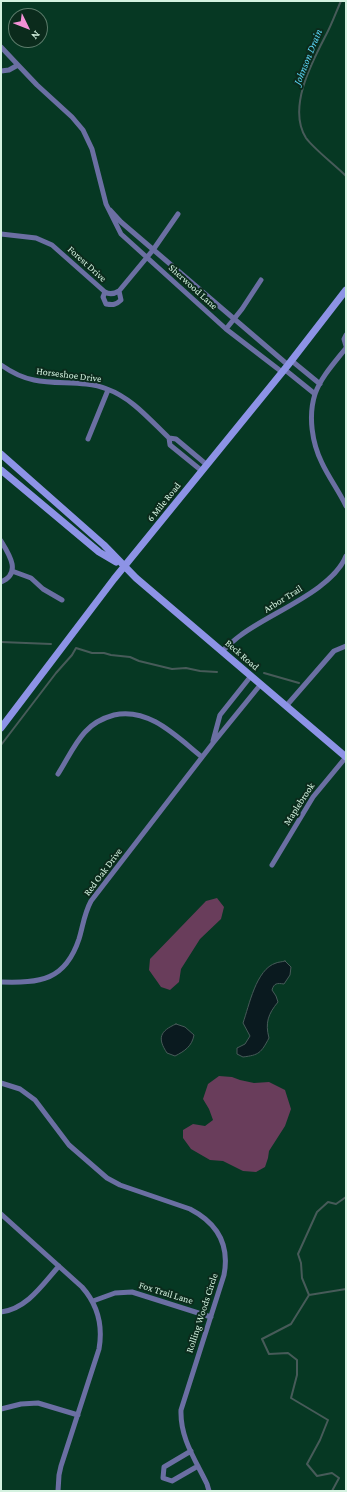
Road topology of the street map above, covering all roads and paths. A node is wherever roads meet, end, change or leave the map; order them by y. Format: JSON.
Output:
{"nodes":[{"id":1,"x":1,"y":47,"type":"edge"},
{"id":2,"x":18,"y":65,"type":"junction"},
{"id":3,"x":1,"y":72,"type":"edge"},
{"id":4,"x":106,"y":204,"type":"junction"},
{"id":5,"x":178,"y":214,"type":"dead end"},
{"id":6,"x":1,"y":234,"type":"edge"},
{"id":7,"x":153,"y":250,"type":"junction"},
{"id":8,"x":146,"y":257,"type":"junction"},
{"id":9,"x":261,"y":280,"type":"dead end"},
{"id":10,"x":346,"y":290,"type":"edge"},
{"id":11,"x":119,"y":291,"type":"junction"},
{"id":12,"x":104,"y":292,"type":"junction"},
{"id":13,"x":233,"y":320,"type":"junction"},
{"id":14,"x":226,"y":329,"type":"junction"},
{"id":15,"x":346,"y":335,"type":"edge"},
{"id":16,"x":346,"y":347,"type":"edge"},
{"id":17,"x":1,"y":365,"type":"edge"},
{"id":18,"x":286,"y":367,"type":"junction"},
{"id":19,"x":320,"y":384,"type":"junction"},
{"id":20,"x":108,"y":390,"type":"junction"},
{"id":21,"x":315,"y":394,"type":"junction"},
{"id":22,"x":169,"y":438,"type":"junction"},
{"id":23,"x":88,"y":439,"type":"dead end"},
{"id":24,"x":1,"y":454,"type":"edge"},
{"id":25,"x":207,"y":465,"type":"junction"},
{"id":26,"x":1,"y":470,"type":"edge"},
{"id":27,"x":202,"y":471,"type":"junction"},
{"id":28,"x":346,"y":506,"type":"edge"},
{"id":29,"x":1,"y":541,"type":"edge"},
{"id":30,"x":346,"y":556,"type":"edge"},
{"id":31,"x":125,"y":568,"type":"junction"},
{"id":32,"x":12,"y":572,"type":"junction"},
{"id":33,"x":1,"y":582,"type":"edge"},
{"id":34,"x":62,"y":600,"type":"dead end"},
{"id":35,"x":346,"y":646,"type":"edge"},
{"id":36,"x":222,"y":651,"type":"junction"},
{"id":37,"x":251,"y":676,"type":"junction"},
{"id":38,"x":261,"y":684,"type":"junction"},
{"id":39,"x":287,"y":705,"type":"junction"},
{"id":40,"x":1,"y":728,"type":"edge"},
{"id":41,"x":213,"y":743,"type":"junction"},
{"id":42,"x":202,"y":757,"type":"junction"},
{"id":43,"x":346,"y":757,"type":"edge"},
{"id":44,"x":58,"y":774,"type":"dead end"},
{"id":45,"x":272,"y":865,"type":"dead end"},
{"id":46,"x":1,"y":982,"type":"edge"},
{"id":47,"x":1,"y":1083,"type":"edge"},
{"id":48,"x":1,"y":1214,"type":"edge"},
{"id":49,"x":59,"y":1266,"type":"junction"},
{"id":50,"x":92,"y":1301,"type":"junction"},
{"id":51,"x":1,"y":1312,"type":"edge"},
{"id":52,"x":211,"y":1317,"type":"junction"},
{"id":53,"x":1,"y":1409,"type":"edge"},
{"id":54,"x":78,"y":1415,"type":"junction"},
{"id":55,"x":191,"y":1451,"type":"junction"},
{"id":56,"x":198,"y":1466,"type":"junction"},
{"id":57,"x":58,"y":1491,"type":"edge"},
{"id":58,"x":209,"y":1491,"type":"edge"}],
"edges":[{"from":1,"to":2,"type":"street","name":"Sherwood Lane"},
{"from":2,"to":3,"type":"street"},
{"from":2,"to":4,"type":"street","name":"Sherwood Lane"},
{"from":4,"to":7,"type":"street","name":"Sherwood Lane"},
{"from":4,"to":8,"type":"street","name":"Sherwood Lane"},
{"from":5,"to":7,"type":"street"},
{"from":6,"to":12,"type":"street","name":"Forest Drive"},
{"from":7,"to":8,"type":"street"},
{"from":7,"to":13,"type":"street","name":"Sherwood Lane"},
{"from":8,"to":11,"type":"street"},
{"from":8,"to":14,"type":"street","name":"Sherwood Lane"},
{"from":9,"to":13,"type":"street"},
{"from":10,"to":18,"type":"main road","name":"6 Mile Road"},
{"from":11,"to":12,"type":"street","name":"Forest Drive"},
{"from":11,"to":12,"type":"street"},
{"from":13,"to":14,"type":"street"},
{"from":13,"to":18,"type":"street","name":"Sherwood Lane"},
{"from":14,"to":18,"type":"street","name":"Sherwood Lane"},
{"from":15,"to":16,"type":"street"},
{"from":16,"to":19,"type":"street"},
{"from":17,"to":20,"type":"street","name":"Horseshoe Drive"},
{"from":18,"to":19,"type":"street"},
{"from":18,"to":21,"type":"street"},
{"from":18,"to":25,"type":"main road","name":"6 Mile Road"},
{"from":19,"to":21,"type":"street"},
{"from":20,"to":22,"type":"street","name":"Horseshoe Drive"},
{"from":20,"to":23,"type":"street"},
{"from":21,"to":28,"type":"street"},
{"from":22,"to":25,"type":"street","name":"Horseshoe Drive"},
{"from":22,"to":27,"type":"street","name":"Horseshoe Drive"},
{"from":24,"to":31,"type":"main road","name":"Beck Road"},
{"from":25,"to":27,"type":"main road","name":"6 Mile Road"},
{"from":26,"to":31,"type":"main road","name":"Beck Road"},
{"from":27,"to":31,"type":"main road","name":"6 Mile Road"},
{"from":29,"to":32,"type":"street"},
{"from":30,"to":36,"type":"street","name":"Arbor Trail"},
{"from":31,"to":36,"type":"main road","name":"Beck Road"},
{"from":31,"to":40,"type":"main road","name":"6 Mile Road"},
{"from":32,"to":33,"type":"street"},
{"from":32,"to":34,"type":"street"},
{"from":35,"to":39,"type":"street"},
{"from":36,"to":37,"type":"main road","name":"Beck Road"},
{"from":37,"to":38,"type":"main road","name":"Beck Road"},
{"from":37,"to":41,"type":"street","name":"Red Oak Drive"},
{"from":38,"to":39,"type":"main road","name":"Beck Road"},
{"from":38,"to":41,"type":"street","name":"Red Oak Drive"},
{"from":39,"to":43,"type":"main road","name":"Beck Road"},
{"from":41,"to":42,"type":"street","name":"Red Oak Drive"},
{"from":42,"to":44,"type":"street"},
{"from":42,"to":46,"type":"street","name":"Red Oak Drive"},
{"from":43,"to":45,"type":"street","name":"Maplebrook"},
{"from":47,"to":52,"type":"street","name":"Rolling Woods Circle"},
{"from":48,"to":49,"type":"street"},
{"from":49,"to":50,"type":"street"},
{"from":49,"to":51,"type":"street"},
{"from":50,"to":52,"type":"street","name":"Fox Trail Lane"},
{"from":50,"to":54,"type":"street"},
{"from":52,"to":55,"type":"street","name":"Rolling Woods Circle"},
{"from":53,"to":54,"type":"street"},
{"from":54,"to":57,"type":"street"},
{"from":55,"to":56,"type":"street","name":"Rolling Woods Circle"},
{"from":55,"to":56,"type":"street"},
{"from":56,"to":58,"type":"street","name":"Rolling Woods Circle"}]}
